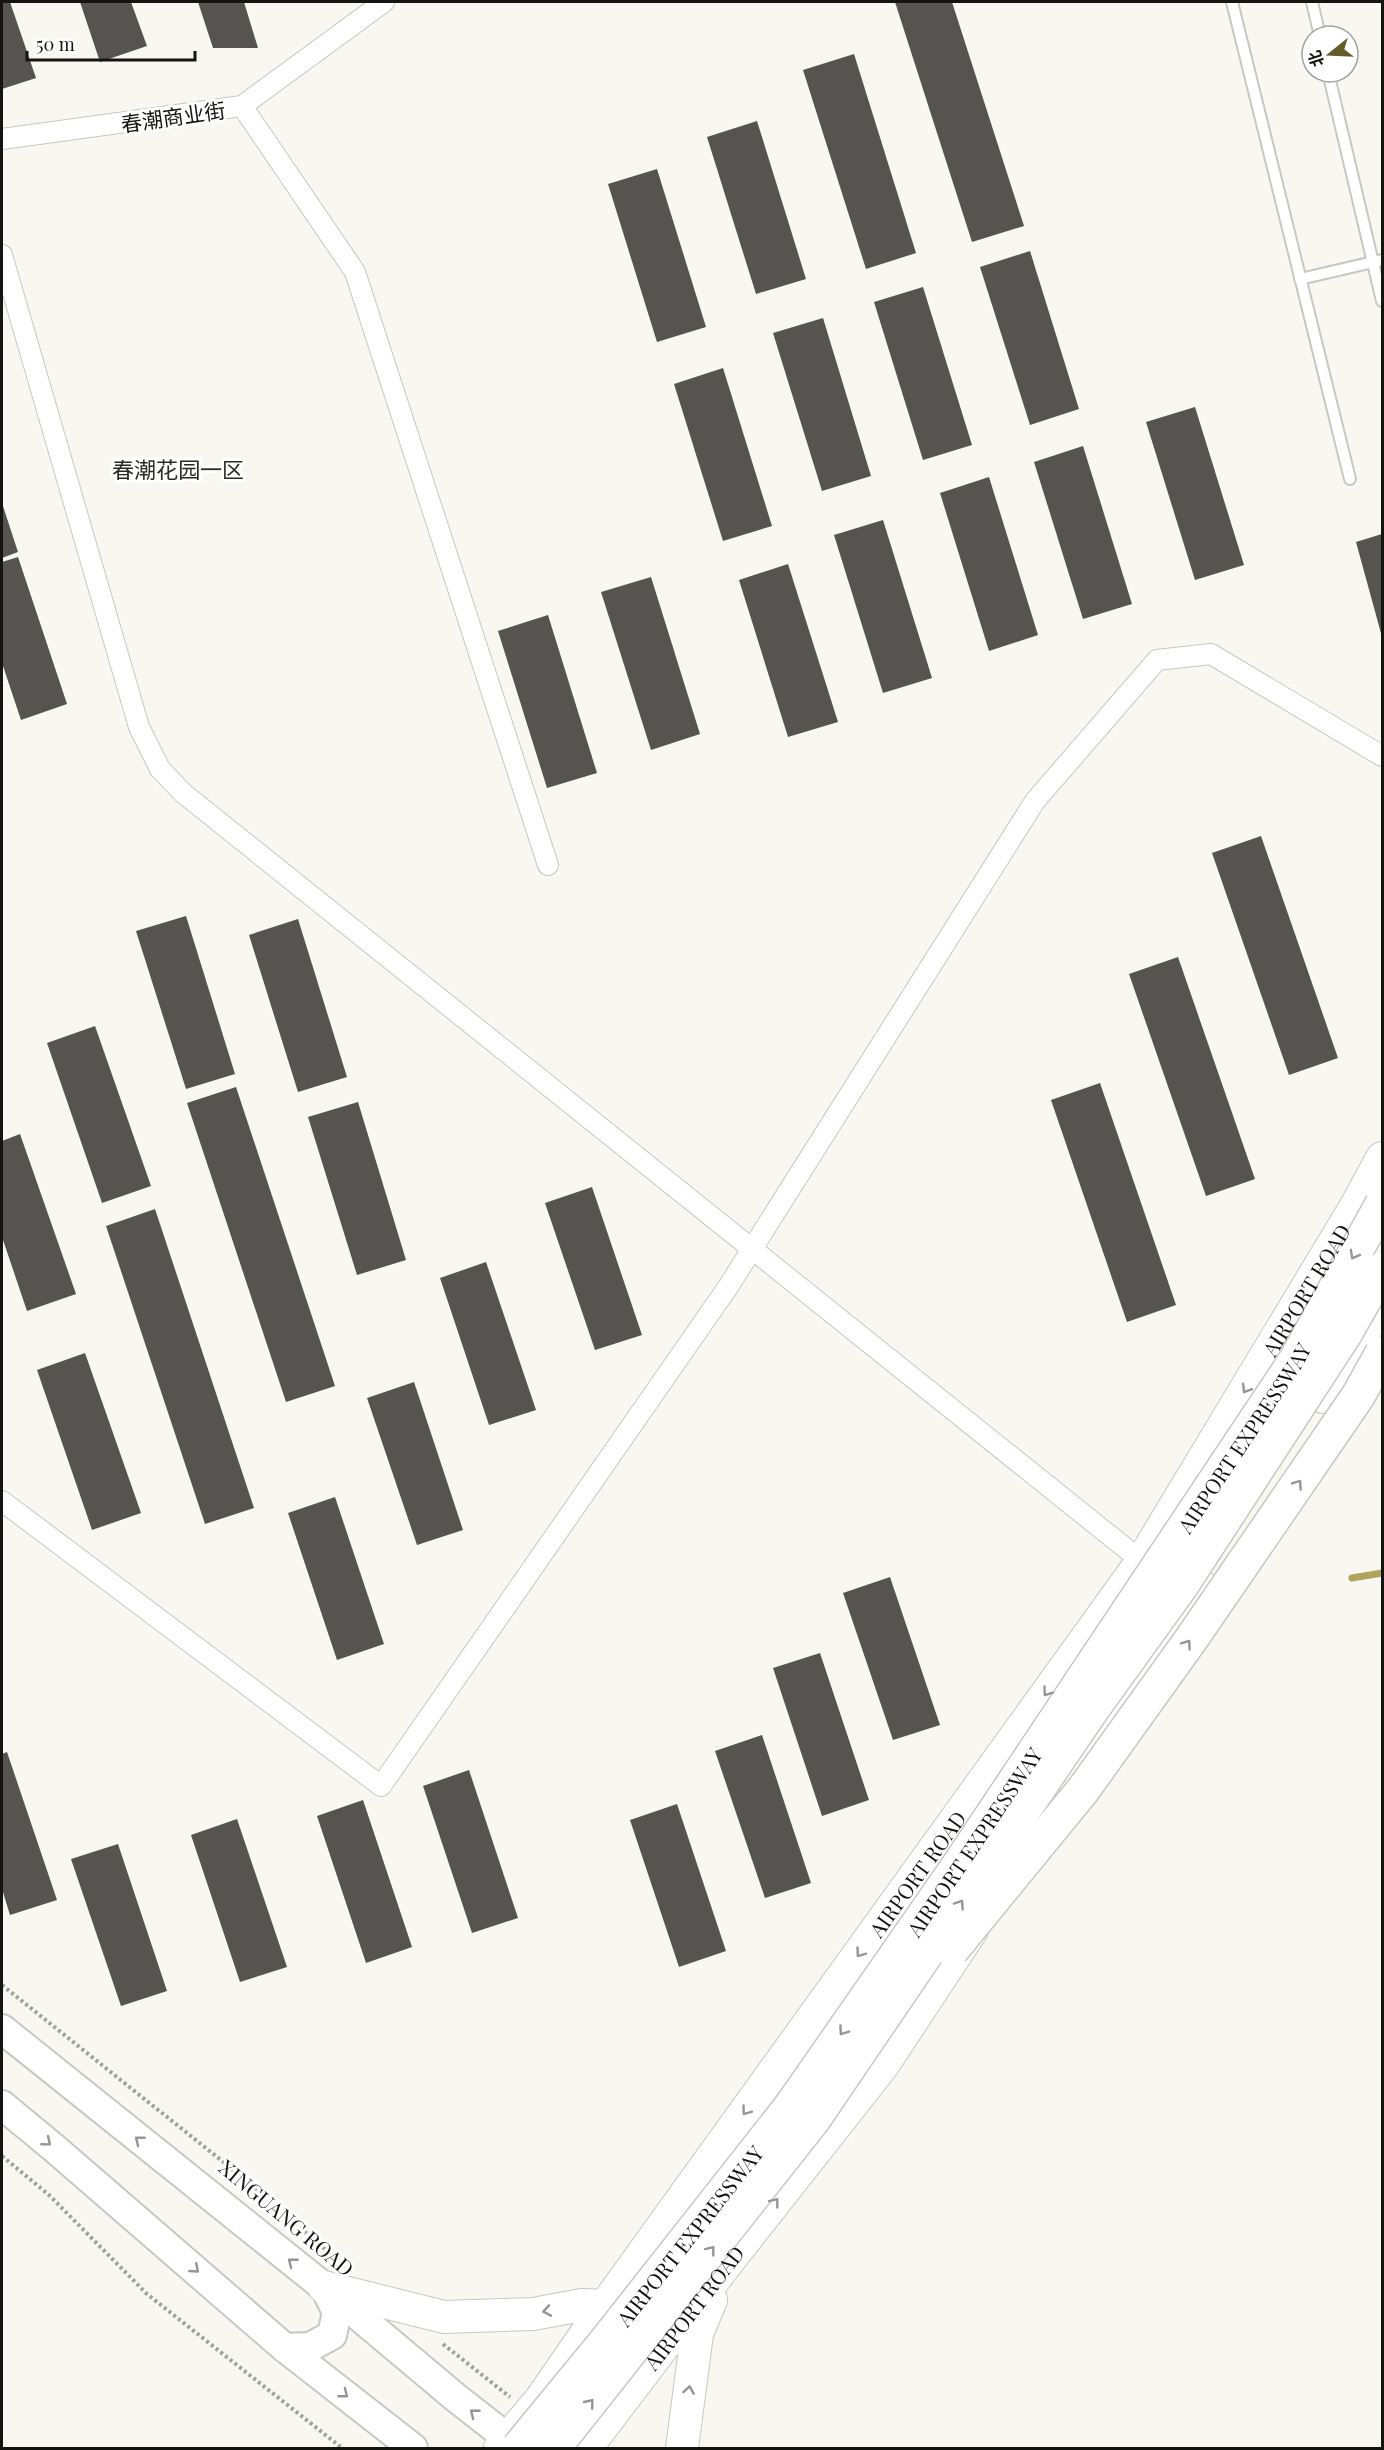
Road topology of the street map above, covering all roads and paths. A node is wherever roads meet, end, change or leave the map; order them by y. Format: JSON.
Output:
{"nodes":[{"id":1,"x":384,"y":2,"type":"edge"},
{"id":2,"x":1232,"y":2,"type":"edge"},
{"id":3,"x":1312,"y":2,"type":"edge"},
{"id":4,"x":1317,"y":24,"type":"edge"},
{"id":5,"x":1331,"y":84,"type":"edge"},
{"id":6,"x":242,"y":106,"type":"junction"},
{"id":7,"x":2,"y":139,"type":"edge"},
{"id":8,"x":2,"y":255,"type":"edge"},
{"id":9,"x":1378,"y":261,"type":"edge"},
{"id":10,"x":1300,"y":279,"type":"junction"},
{"id":11,"x":1383,"y":301,"type":"edge"},
{"id":12,"x":1350,"y":479,"type":"dead end"},
{"id":13,"x":1383,"y":756,"type":"edge"},
{"id":14,"x":548,"y":865,"type":"dead end"},
{"id":15,"x":1383,"y":1158,"type":"edge"},
{"id":16,"x":1383,"y":1204,"type":"edge"},
{"id":17,"x":752,"y":1249,"type":"junction"},
{"id":18,"x":1383,"y":1269,"type":"edge"},
{"id":19,"x":1383,"y":1301,"type":"edge"},
{"id":20,"x":1383,"y":1353,"type":"edge"},
{"id":21,"x":2,"y":1501,"type":"edge"},
{"id":22,"x":1142,"y":1562,"type":"junction"},
{"id":23,"x":1190,"y":1600,"type":"junction"},
{"id":24,"x":2,"y":1985,"type":"edge"},
{"id":25,"x":2,"y":2029,"type":"edge"},
{"id":26,"x":2,"y":2105,"type":"edge"},
{"id":27,"x":814,"y":2119,"type":"junction"},
{"id":28,"x":2,"y":2156,"type":"edge"},
{"id":29,"x":723,"y":2268,"type":"junction"},
{"id":30,"x":334,"y":2276,"type":"junction"},
{"id":31,"x":605,"y":2306,"type":"junction"},
{"id":32,"x":434,"y":2337,"type":"dead end"},
{"id":33,"x":285,"y":2348,"type":"junction"},
{"id":34,"x":530,"y":2413,"type":"junction"},
{"id":35,"x":512,"y":2446,"type":"edge"},
{"id":36,"x":342,"y":2448,"type":"edge"},
{"id":37,"x":413,"y":2448,"type":"edge"},
{"id":38,"x":554,"y":2448,"type":"edge"},
{"id":39,"x":586,"y":2448,"type":"edge"},
{"id":40,"x":682,"y":2448,"type":"edge"}],
"edges":[{"from":1,"to":6,"type":"street","name":"春潮商业街"},
{"from":2,"to":10,"type":"lane"},
{"from":3,"to":4,"type":"lane"},
{"from":5,"to":9,"type":"lane"},
{"from":6,"to":7,"type":"street","name":"春潮商业街"},
{"from":6,"to":14,"type":"street"},
{"from":8,"to":17,"type":"street"},
{"from":9,"to":10,"type":"lane"},
{"from":9,"to":11,"type":"lane"},
{"from":10,"to":12,"type":"lane"},
{"from":13,"to":17,"type":"street"},
{"from":15,"to":22,"type":"main road","name":"AIRPORT ROAD","one_way":true},
{"from":16,"to":35,"type":"highway","name":"AIRPORT EXPRESSWAY","one_way":true,"bridge":true},
{"from":17,"to":21,"type":"street"},
{"from":17,"to":22,"type":"street"},
{"from":27,"to":18,"type":"highway","name":"AIRPORT EXPRESSWAY","one_way":true,"bridge":true},
{"from":19,"to":23,"type":"main road","name":"AIRPORT ROAD"},
{"from":27,"to":20,"type":"highway","one_way":true,"bridge":true},
{"from":22,"to":23,"type":"street"},
{"from":22,"to":31,"type":"main road","name":"AIRPORT ROAD","one_way":true},
{"from":29,"to":23,"type":"main road","name":"AIRPORT ROAD","one_way":true},
{"from":24,"to":30,"type":"path","name":"XINGUANG ROAD"},
{"from":30,"to":25,"type":"main road","name":"XINGUANG ROAD","one_way":true},
{"from":26,"to":33,"type":"main road","one_way":true},
{"from":38,"to":27,"type":"highway","name":"AIRPORT EXPRESSWAY","one_way":true,"bridge":true},
{"from":28,"to":36,"type":"path"},
{"from":29,"to":39,"type":"main road","name":"AIRPORT ROAD"},
{"from":40,"to":29,"type":"main road","one_way":true},
{"from":31,"to":30,"type":"main road","one_way":true},
{"from":30,"to":33,"type":"main road"},
{"from":35,"to":30,"type":"main road","name":"XINGUANG ROAD","one_way":true},
{"from":31,"to":34,"type":"main road","name":"AIRPORT ROAD"},
{"from":32,"to":34,"type":"path"},
{"from":33,"to":37,"type":"main road","one_way":true},
{"from":34,"to":35,"type":"main road","name":"AIRPORT ROAD"}]}
